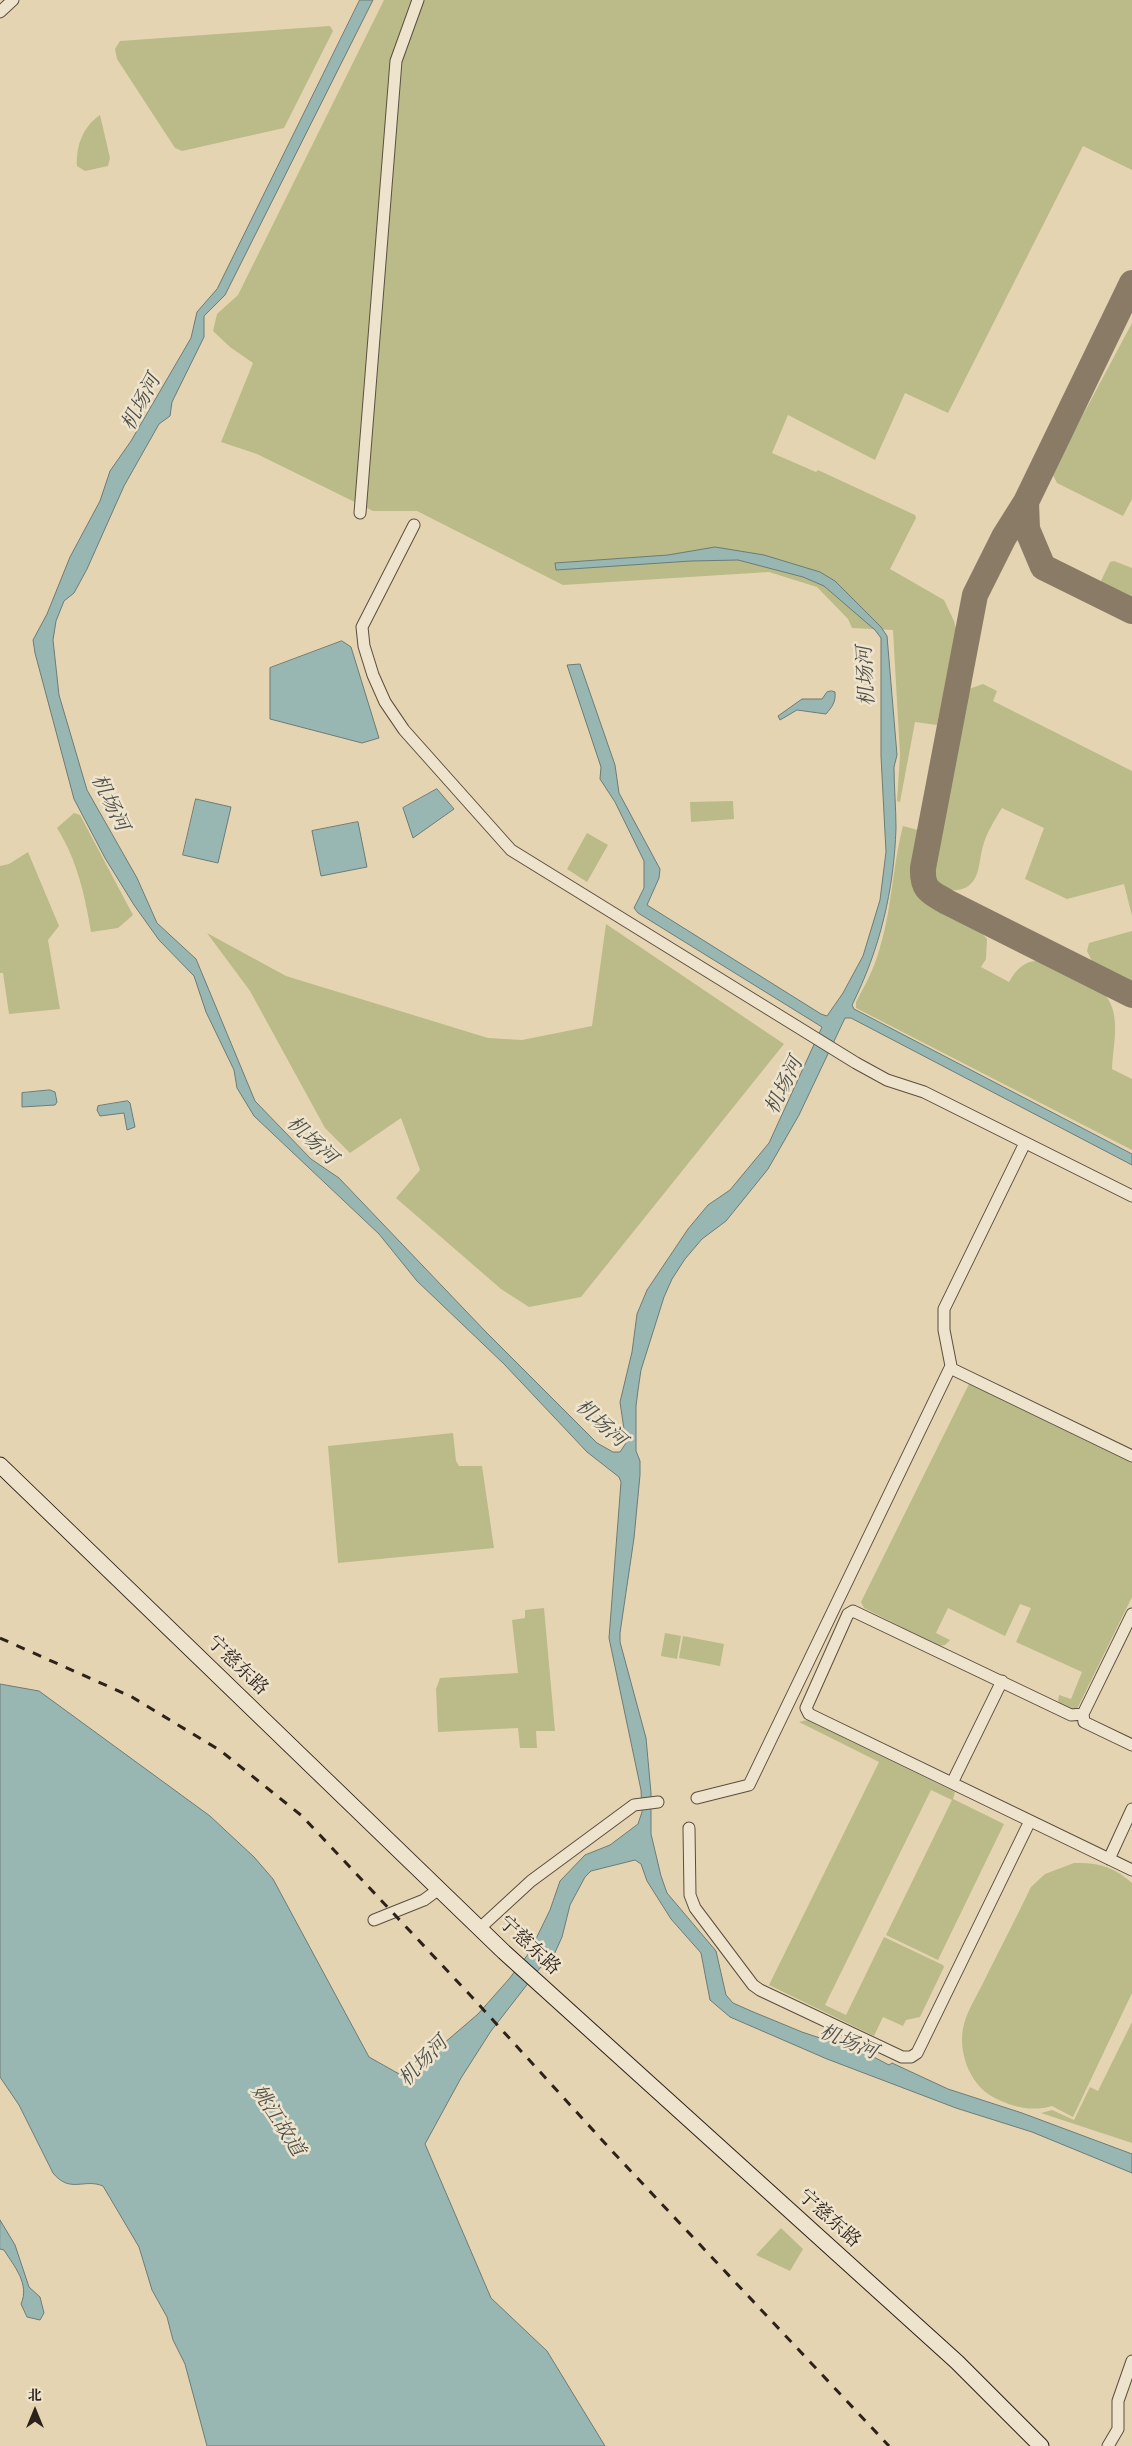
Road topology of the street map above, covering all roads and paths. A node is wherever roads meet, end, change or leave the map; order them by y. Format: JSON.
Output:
{"nodes":[{"id":1,"x":13,"y":0,"type":"edge"},
{"id":2,"x":418,"y":0,"type":"edge"},
{"id":3,"x":0,"y":12,"type":"edge"},
{"id":4,"x":360,"y":513,"type":"dead end"},
{"id":5,"x":414,"y":526,"type":"dead end"},
{"id":6,"x":1025,"y":1143,"type":"junction"},
{"id":7,"x":1132,"y":1196,"type":"edge"},
{"id":8,"x":950,"y":1368,"type":"junction"},
{"id":9,"x":1132,"y":1456,"type":"edge"},
{"id":10,"x":0,"y":1465,"type":"edge"},
{"id":11,"x":1132,"y":1614,"type":"edge"},
{"id":12,"x":1002,"y":1681,"type":"junction"},
{"id":13,"x":1083,"y":1714,"type":"junction"},
{"id":14,"x":1132,"y":1744,"type":"edge"},
{"id":15,"x":952,"y":1783,"type":"junction"},
{"id":16,"x":697,"y":1798,"type":"dead end"},
{"id":17,"x":658,"y":1802,"type":"dead end"},
{"id":18,"x":1132,"y":1809,"type":"edge"},
{"id":19,"x":1030,"y":1821,"type":"junction"},
{"id":20,"x":689,"y":1828,"type":"dead end"},
{"id":21,"x":1109,"y":1859,"type":"junction"},
{"id":22,"x":1132,"y":1870,"type":"edge"},
{"id":23,"x":439,"y":1889,"type":"junction"},
{"id":24,"x":374,"y":1920,"type":"dead end"},
{"id":25,"x":480,"y":1928,"type":"junction"},
{"id":26,"x":1132,"y":2361,"type":"edge"},
{"id":27,"x":1041,"y":2446,"type":"edge"},
{"id":28,"x":1108,"y":2446,"type":"edge"}],
"edges":[{"from":1,"to":3,"type":"street"},
{"from":2,"to":4,"type":"street"},
{"from":5,"to":6,"type":"street"},
{"from":6,"to":7,"type":"street"},
{"from":6,"to":8,"type":"street"},
{"from":8,"to":9,"type":"street"},
{"from":8,"to":16,"type":"street"},
{"from":10,"to":23,"type":"main road","name":"宁慈东路"},
{"from":11,"to":13,"type":"street"},
{"from":12,"to":13,"type":"street"},
{"from":12,"to":15,"type":"street"},
{"from":12,"to":15,"type":"street"},
{"from":13,"to":14,"type":"street"},
{"from":15,"to":19,"type":"street"},
{"from":17,"to":25,"type":"street"},
{"from":18,"to":21,"type":"street"},
{"from":19,"to":20,"type":"street"},
{"from":19,"to":21,"type":"street"},
{"from":21,"to":22,"type":"street"},
{"from":23,"to":24,"type":"street"},
{"from":23,"to":25,"type":"main road","name":"宁慈东路"},
{"from":25,"to":27,"type":"main road","name":"宁慈东路"},
{"from":26,"to":28,"type":"street"}]}
